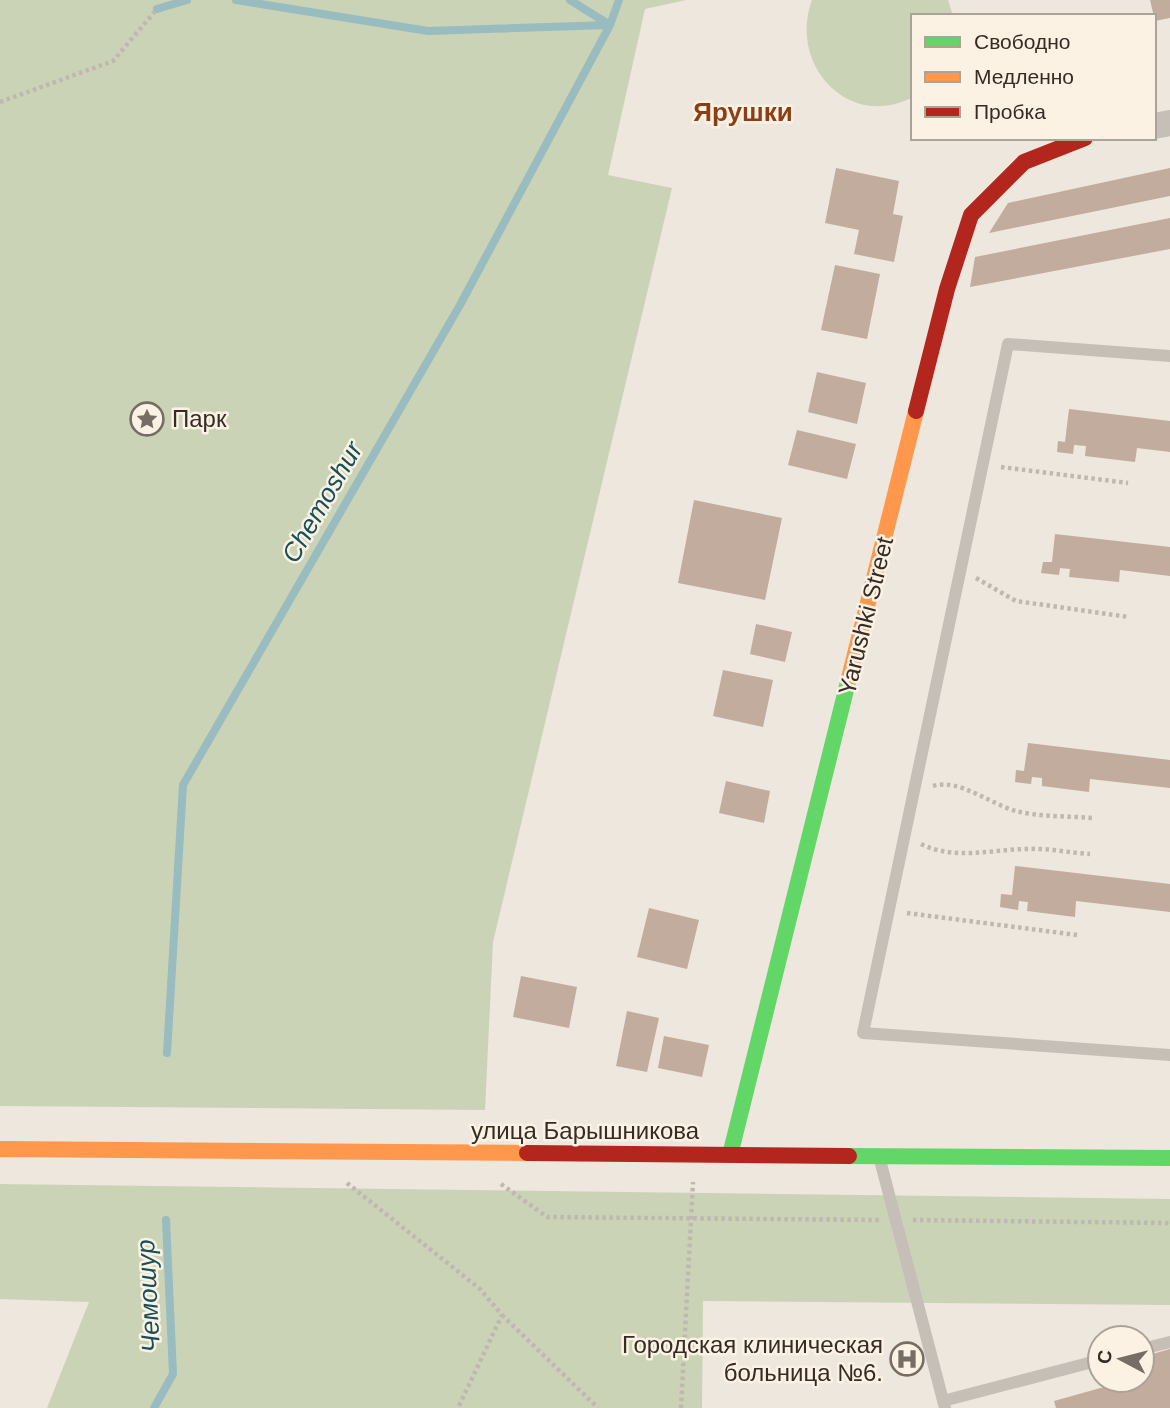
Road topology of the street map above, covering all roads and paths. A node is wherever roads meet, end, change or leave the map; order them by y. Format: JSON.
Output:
{"nodes":[{"id":1,"x":157,"y":9,"type":"dead end"},
{"id":2,"x":0,"y":102,"type":"edge"},
{"id":3,"x":1080,"y":140,"type":"edge"},
{"id":4,"x":1170,"y":356,"type":"edge"},
{"id":5,"x":982,"y":465,"type":"junction"},
{"id":6,"x":1128,"y":483,"type":"dead end"},
{"id":7,"x":960,"y":569,"type":"junction"},
{"id":8,"x":1129,"y":617,"type":"dead end"},
{"id":9,"x":913,"y":794,"type":"junction"},
{"id":10,"x":1092,"y":818,"type":"dead end"},
{"id":11,"x":904,"y":835,"type":"junction"},
{"id":12,"x":1090,"y":854,"type":"dead end"},
{"id":13,"x":889,"y":911,"type":"junction"},
{"id":14,"x":1077,"y":935,"type":"dead end"},
{"id":15,"x":1170,"y":1055,"type":"edge"},
{"id":16,"x":0,"y":1149,"type":"edge"},
{"id":17,"x":694,"y":1154,"type":"junction"},
{"id":18,"x":730,"y":1155,"type":"junction"},
{"id":19,"x":880,"y":1156,"type":"junction"},
{"id":20,"x":1170,"y":1158,"type":"edge"},
{"id":21,"x":354,"y":1179,"type":"dead end"},
{"id":22,"x":497,"y":1181,"type":"dead end"},
{"id":23,"x":692,"y":1219,"type":"junction"},
{"id":24,"x":894,"y":1220,"type":"junction"},
{"id":25,"x":1170,"y":1223,"type":"edge"},
{"id":26,"x":502,"y":1315,"type":"junction"},
{"id":27,"x":1086,"y":1364,"type":"edge"},
{"id":28,"x":944,"y":1404,"type":"edge"},
{"id":29,"x":457,"y":1408,"type":"edge"},
{"id":30,"x":598,"y":1408,"type":"edge"},
{"id":31,"x":681,"y":1408,"type":"edge"}],
"edges":[{"from":1,"to":2,"type":"path"},
{"from":3,"to":18,"type":"street","name":"Yarushki Street"},
{"from":4,"to":5,"type":"lane"},
{"from":5,"to":6,"type":"path"},
{"from":5,"to":7,"type":"lane"},
{"from":7,"to":8,"type":"path"},
{"from":7,"to":9,"type":"lane"},
{"from":9,"to":10,"type":"path"},
{"from":9,"to":11,"type":"lane"},
{"from":11,"to":12,"type":"path"},
{"from":11,"to":13,"type":"lane"},
{"from":13,"to":14,"type":"path"},
{"from":13,"to":15,"type":"lane"},
{"from":16,"to":17,"type":"street","name":"улица Барышникова"},
{"from":17,"to":18,"type":"street","name":"улица Барышникова"},
{"from":17,"to":23,"type":"path"},
{"from":18,"to":19,"type":"street","name":"улица Барышникова"},
{"from":19,"to":20,"type":"street","name":"улица Барышникова"},
{"from":19,"to":24,"type":"lane"},
{"from":21,"to":26,"type":"path"},
{"from":22,"to":23,"type":"path"},
{"from":23,"to":24,"type":"path"},
{"from":23,"to":31,"type":"path"},
{"from":24,"to":25,"type":"path"},
{"from":24,"to":28,"type":"lane"},
{"from":26,"to":29,"type":"path"},
{"from":26,"to":30,"type":"path"},
{"from":27,"to":28,"type":"lane"}]}
